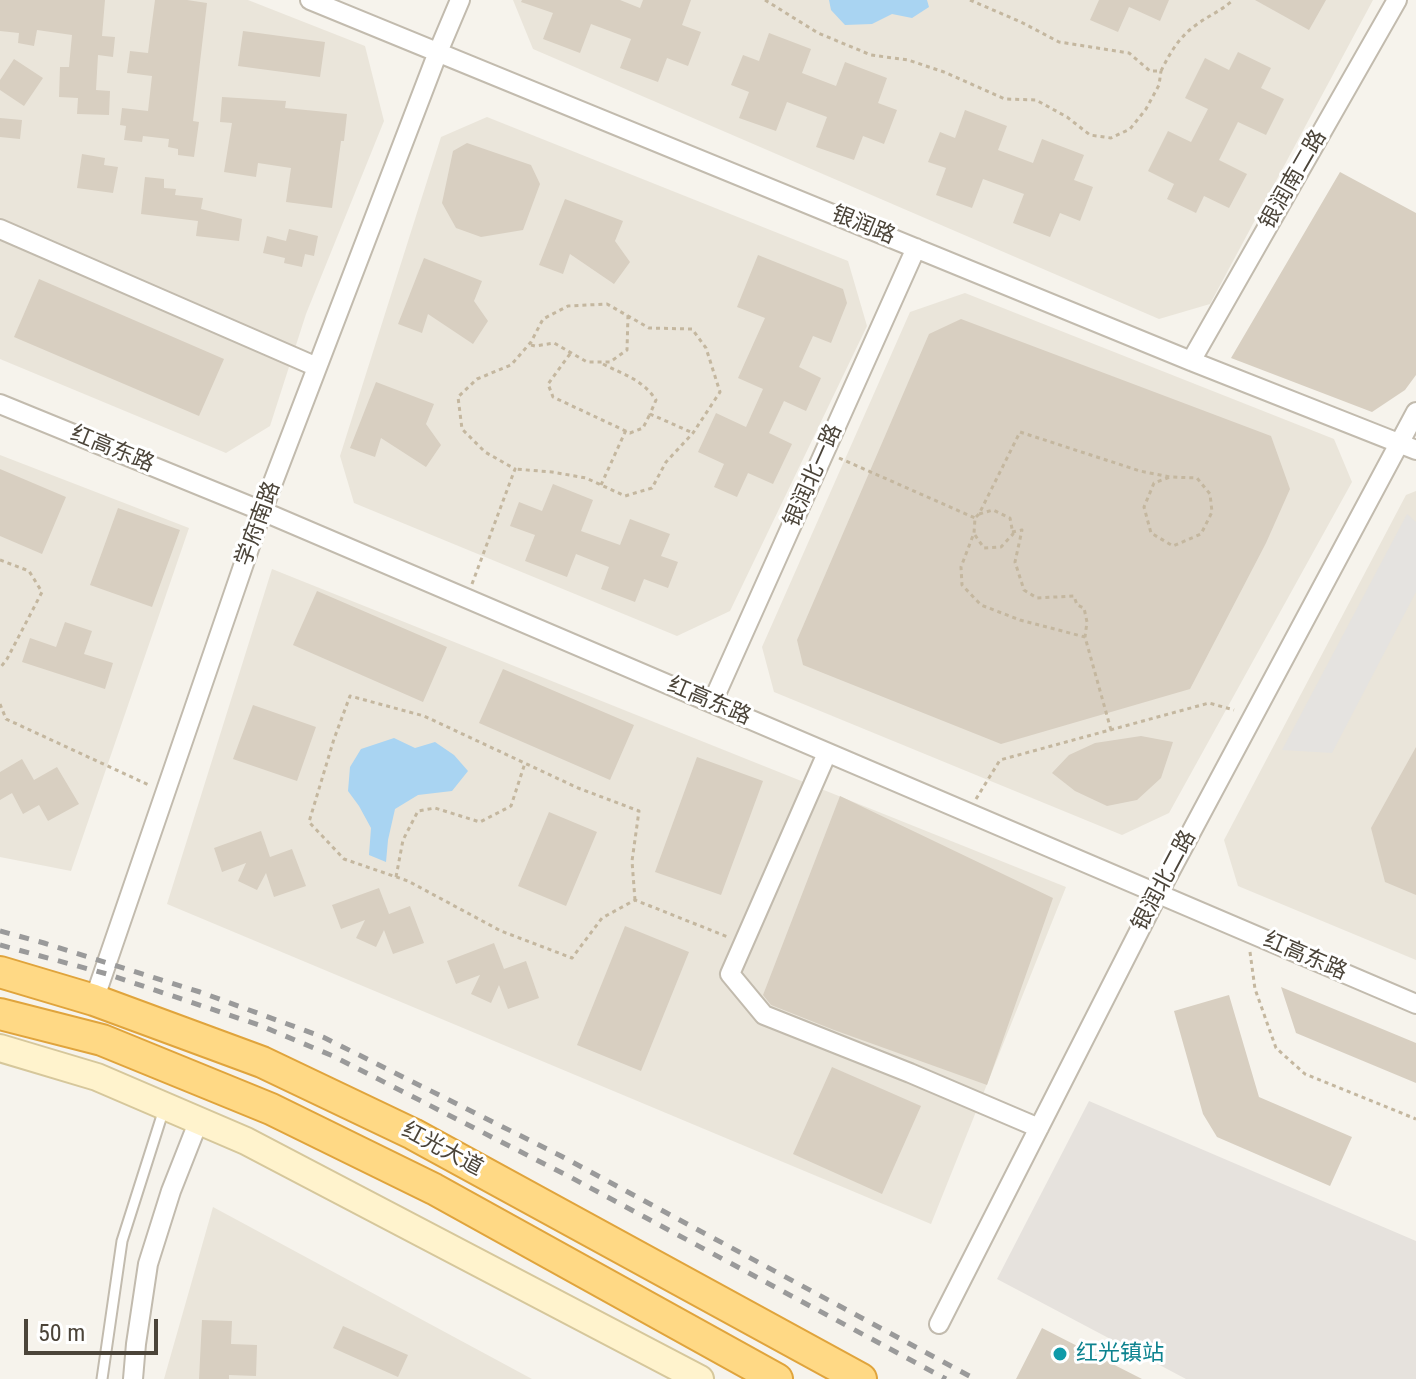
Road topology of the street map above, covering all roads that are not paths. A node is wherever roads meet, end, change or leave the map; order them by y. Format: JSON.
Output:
{"nodes":[{"id":1,"x":310,"y":0,"type":"edge"},
{"id":2,"x":460,"y":0,"type":"edge"},
{"id":3,"x":1397,"y":0,"type":"edge"},
{"id":4,"x":438,"y":52,"type":"junction"},
{"id":5,"x":0,"y":229,"type":"edge"},
{"id":6,"x":916,"y":248,"type":"junction"},
{"id":7,"x":1191,"y":361,"type":"junction"},
{"id":8,"x":317,"y":367,"type":"junction"},
{"id":9,"x":0,"y":404,"type":"edge"},
{"id":10,"x":1416,"y":412,"type":"edge"},
{"id":11,"x":1416,"y":426,"type":"edge"},
{"id":12,"x":1408,"y":447,"type":"edge"},
{"id":13,"x":262,"y":511,"type":"junction"},
{"id":14,"x":712,"y":703,"type":"junction"},
{"id":15,"x":827,"y":753,"type":"junction"},
{"id":16,"x":1158,"y":894,"type":"junction"},
{"id":17,"x":0,"y":972,"type":"edge"},
{"id":18,"x":94,"y":1000,"type":"junction"},
{"id":19,"x":1416,"y":1004,"type":"edge"},
{"id":20,"x":0,"y":1014,"type":"edge"},
{"id":21,"x":0,"y":1048,"type":"edge"},
{"id":22,"x":165,"y":1106,"type":"junction"},
{"id":23,"x":199,"y":1120,"type":"junction"},
{"id":24,"x":1039,"y":1128,"type":"junction"},
{"id":25,"x":939,"y":1324,"type":"dead end"},
{"id":26,"x":102,"y":1379,"type":"edge"},
{"id":27,"x":133,"y":1379,"type":"edge"},
{"id":28,"x":700,"y":1379,"type":"edge"},
{"id":29,"x":777,"y":1379,"type":"edge"},
{"id":30,"x":861,"y":1379,"type":"edge"}],
"edges":[{"from":1,"to":4,"type":"street","name":"银润路"},
{"from":2,"to":4,"type":"street","name":"学府南路"},
{"from":3,"to":7,"type":"street","name":"银润南二路"},
{"from":4,"to":6,"type":"street","name":"银润路"},
{"from":4,"to":8,"type":"street","name":"学府南路"},
{"from":5,"to":8,"type":"street"},
{"from":6,"to":7,"type":"street","name":"银润路"},
{"from":6,"to":14,"type":"street","name":"银润北一路"},
{"from":7,"to":12,"type":"street","name":"银润路"},
{"from":8,"to":13,"type":"street","name":"学府南路"},
{"from":9,"to":13,"type":"street","name":"红高东路"},
{"from":10,"to":12,"type":"street"},
{"from":11,"to":12,"type":"street"},
{"from":12,"to":16,"type":"street","name":"银润北二路"},
{"from":13,"to":14,"type":"street","name":"红高东路"},
{"from":13,"to":18,"type":"street","name":"学府南路"},
{"from":14,"to":15,"type":"street","name":"红高东路"},
{"from":15,"to":16,"type":"street","name":"红高东路"},
{"from":15,"to":24,"type":"street"},
{"from":16,"to":19,"type":"street","name":"红高东路"},
{"from":16,"to":24,"type":"street","name":"银润北二路"},
{"from":17,"to":18,"type":"highway","name":"红光大道"},
{"from":18,"to":30,"type":"highway","name":"红光大道"},
{"from":20,"to":29,"type":"highway","name":"红光大道"},
{"from":21,"to":22,"type":"main road"},
{"from":22,"to":23,"type":"main road"},
{"from":22,"to":26,"type":"lane"},
{"from":23,"to":27,"type":"street"},
{"from":23,"to":28,"type":"main road"},
{"from":24,"to":25,"type":"street","name":"银润北二路"}]}
